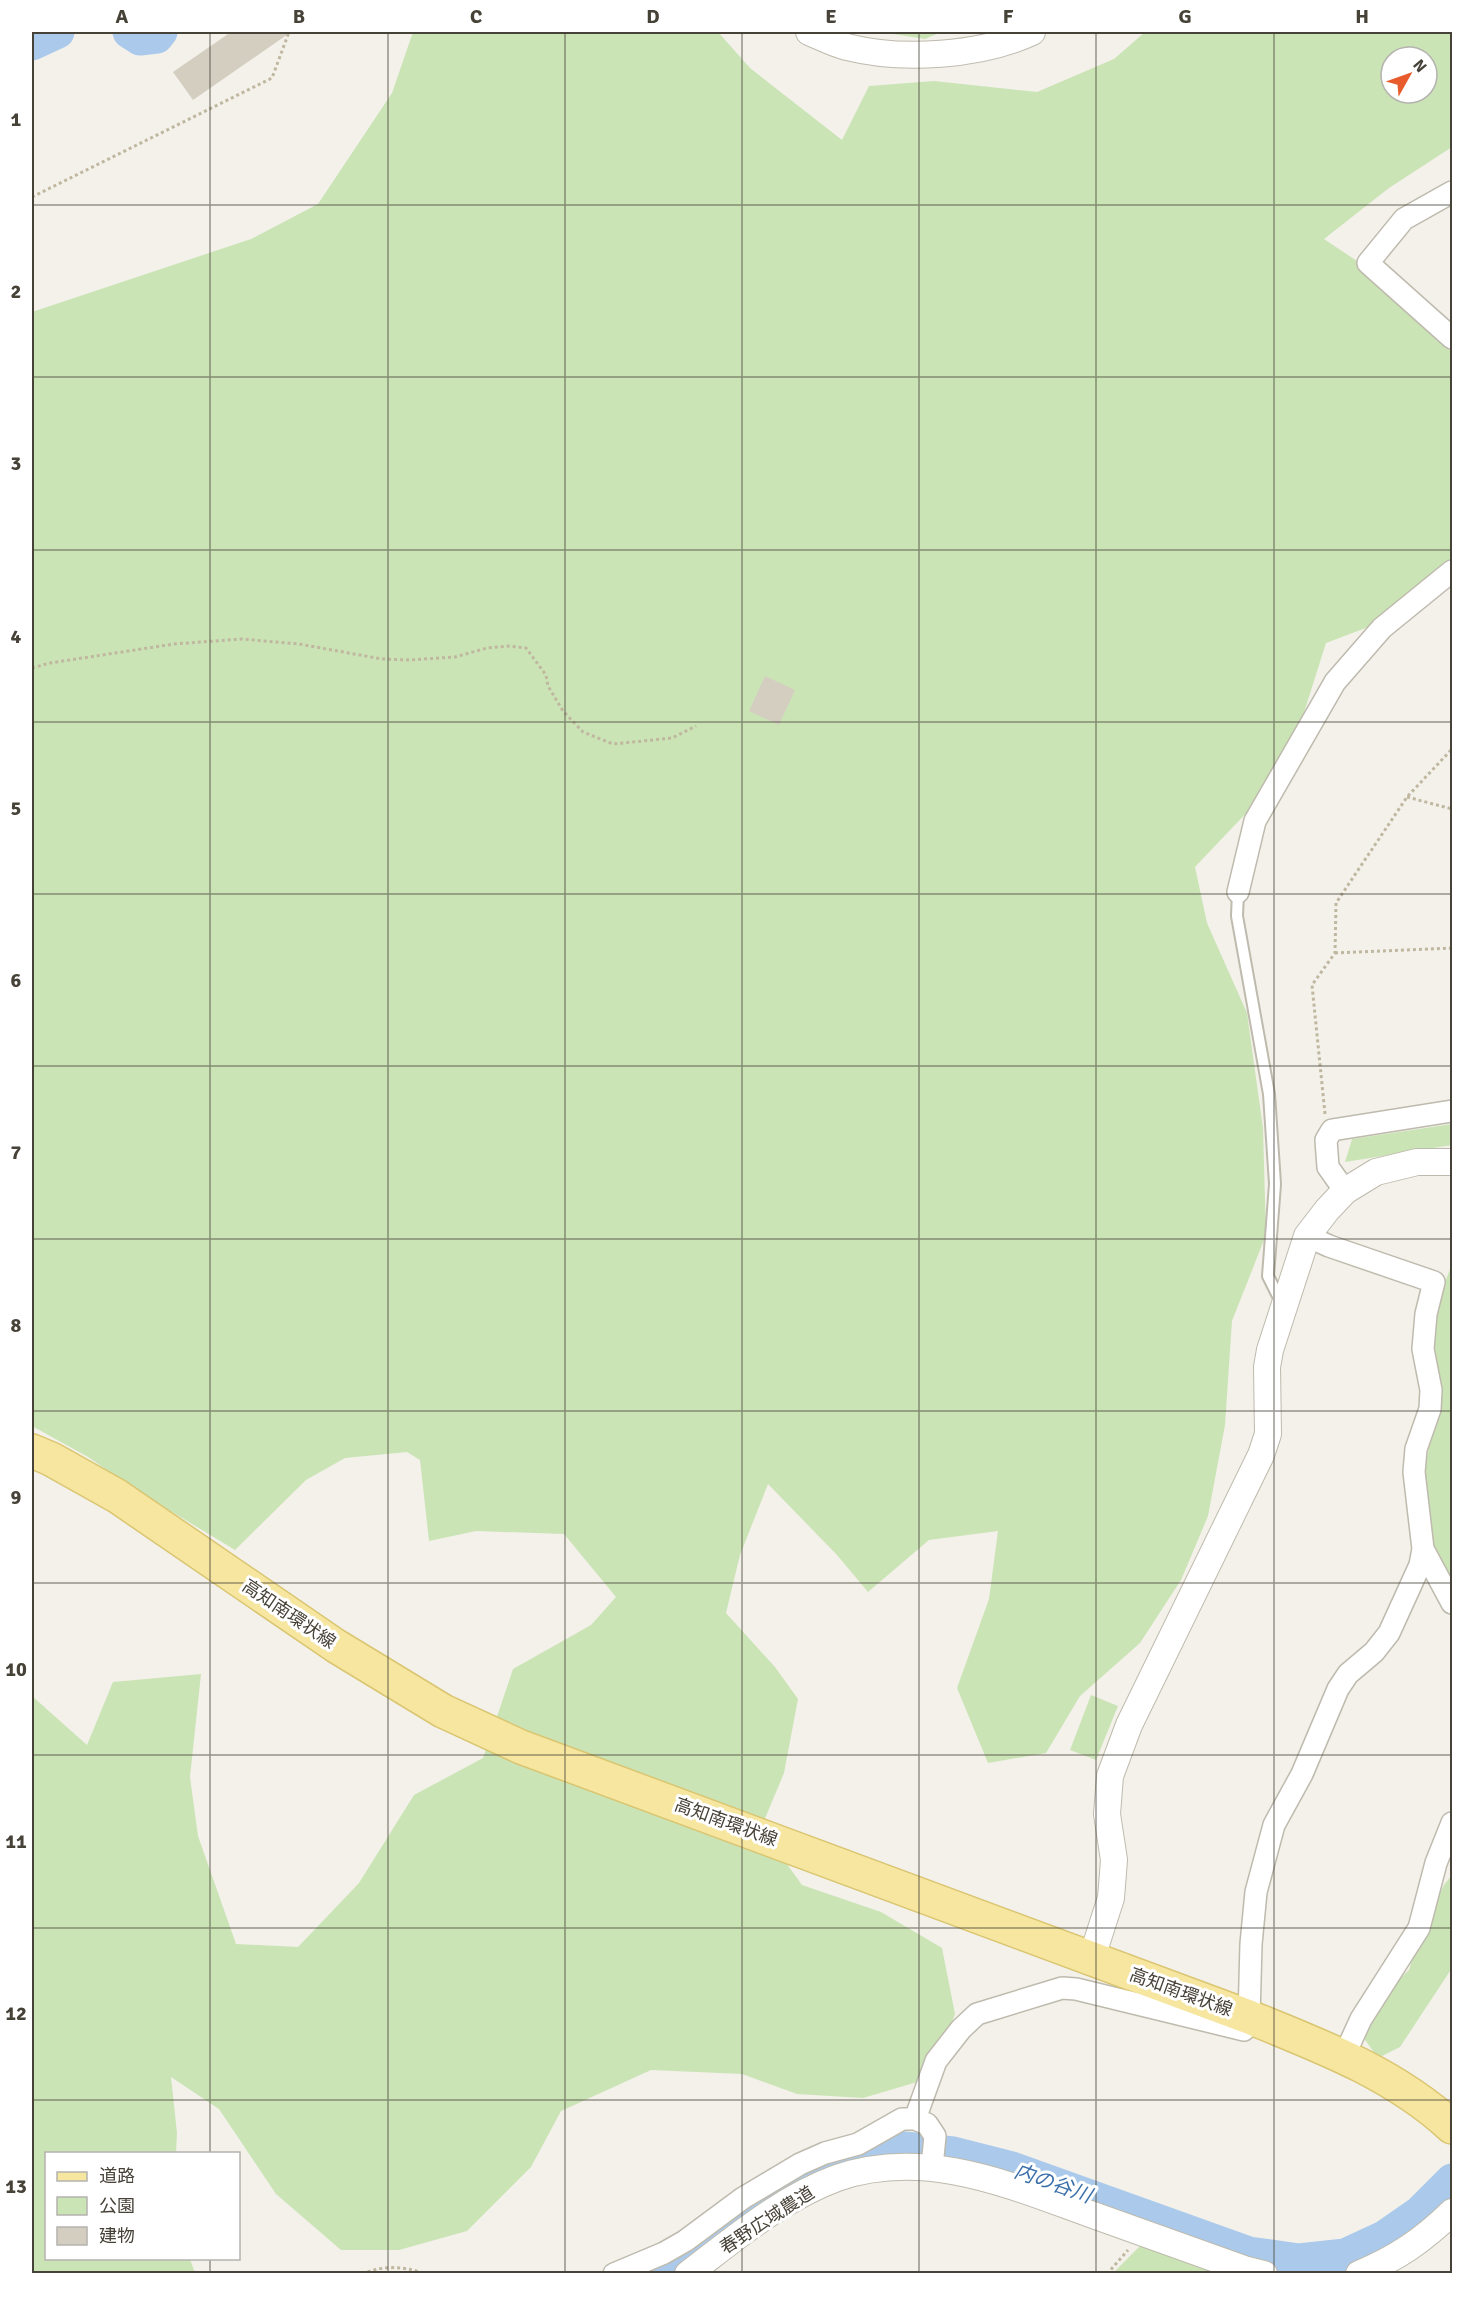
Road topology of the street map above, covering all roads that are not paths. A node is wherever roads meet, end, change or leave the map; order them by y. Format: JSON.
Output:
{"nodes":[{"id":1,"x":809,"y":32,"type":"edge"},
{"id":2,"x":1032,"y":32,"type":"edge"},
{"id":3,"x":1451,"y":196,"type":"edge"},
{"id":4,"x":1452,"y":338,"type":"edge"},
{"id":5,"x":1452,"y":571,"type":"edge"},
{"id":6,"x":1238,"y":892,"type":"joint"},
{"id":7,"x":1452,"y":1112,"type":"edge"},
{"id":8,"x":1452,"y":1162,"type":"edge"},
{"id":9,"x":1346,"y":1191,"type":"junction"},
{"id":10,"x":1307,"y":1236,"type":"junction"},
{"id":11,"x":1284,"y":1308,"type":"junction"},
{"id":12,"x":32,"y":1451,"type":"edge"},
{"id":13,"x":1423,"y":1549,"type":"junction"},
{"id":14,"x":1452,"y":1603,"type":"edge"},
{"id":15,"x":1452,"y":1823,"type":"edge"},
{"id":16,"x":1090,"y":1960,"type":"junction"},
{"id":17,"x":1250,"y":2017,"type":"junction"},
{"id":18,"x":1344,"y":2056,"type":"junction"},
{"id":19,"x":915,"y":2119,"type":"junction"},
{"id":20,"x":1452,"y":2127,"type":"edge"},
{"id":21,"x":933,"y":2163,"type":"junction"},
{"id":22,"x":1452,"y":2212,"type":"edge"},
{"id":23,"x":1394,"y":2267,"type":"edge"},
{"id":24,"x":614,"y":2274,"type":"edge"},
{"id":25,"x":688,"y":2274,"type":"edge"},
{"id":26,"x":1264,"y":2274,"type":"edge"},
{"id":27,"x":1359,"y":2274,"type":"edge"}],
"edges":[{"from":1,"to":2,"type":"street"},
{"from":3,"to":4,"type":"street"},
{"from":5,"to":6,"type":"street"},
{"from":6,"to":11,"type":"lane"},
{"from":7,"to":9,"type":"street"},
{"from":8,"to":9,"type":"street"},
{"from":9,"to":10,"type":"street"},
{"from":10,"to":11,"type":"street"},
{"from":10,"to":13,"type":"street"},
{"from":11,"to":16,"type":"street"},
{"from":12,"to":16,"type":"main road","name":"高知南環状線"},
{"from":13,"to":14,"type":"street"},
{"from":13,"to":17,"type":"street"},
{"from":15,"to":18,"type":"street"},
{"from":16,"to":17,"type":"main road","name":"高知南環状線"},
{"from":17,"to":18,"type":"main road","name":"高知南環状線"},
{"from":17,"to":19,"type":"street"},
{"from":18,"to":20,"type":"main road","name":"高知南環状線"},
{"from":19,"to":21,"type":"street"},
{"from":19,"to":24,"type":"street"},
{"from":21,"to":25,"type":"street","name":"春野広域農道"},
{"from":21,"to":26,"type":"street","name":"春野広域農道"},
{"from":22,"to":23,"type":"street"},
{"from":23,"to":27,"type":"street"}]}
